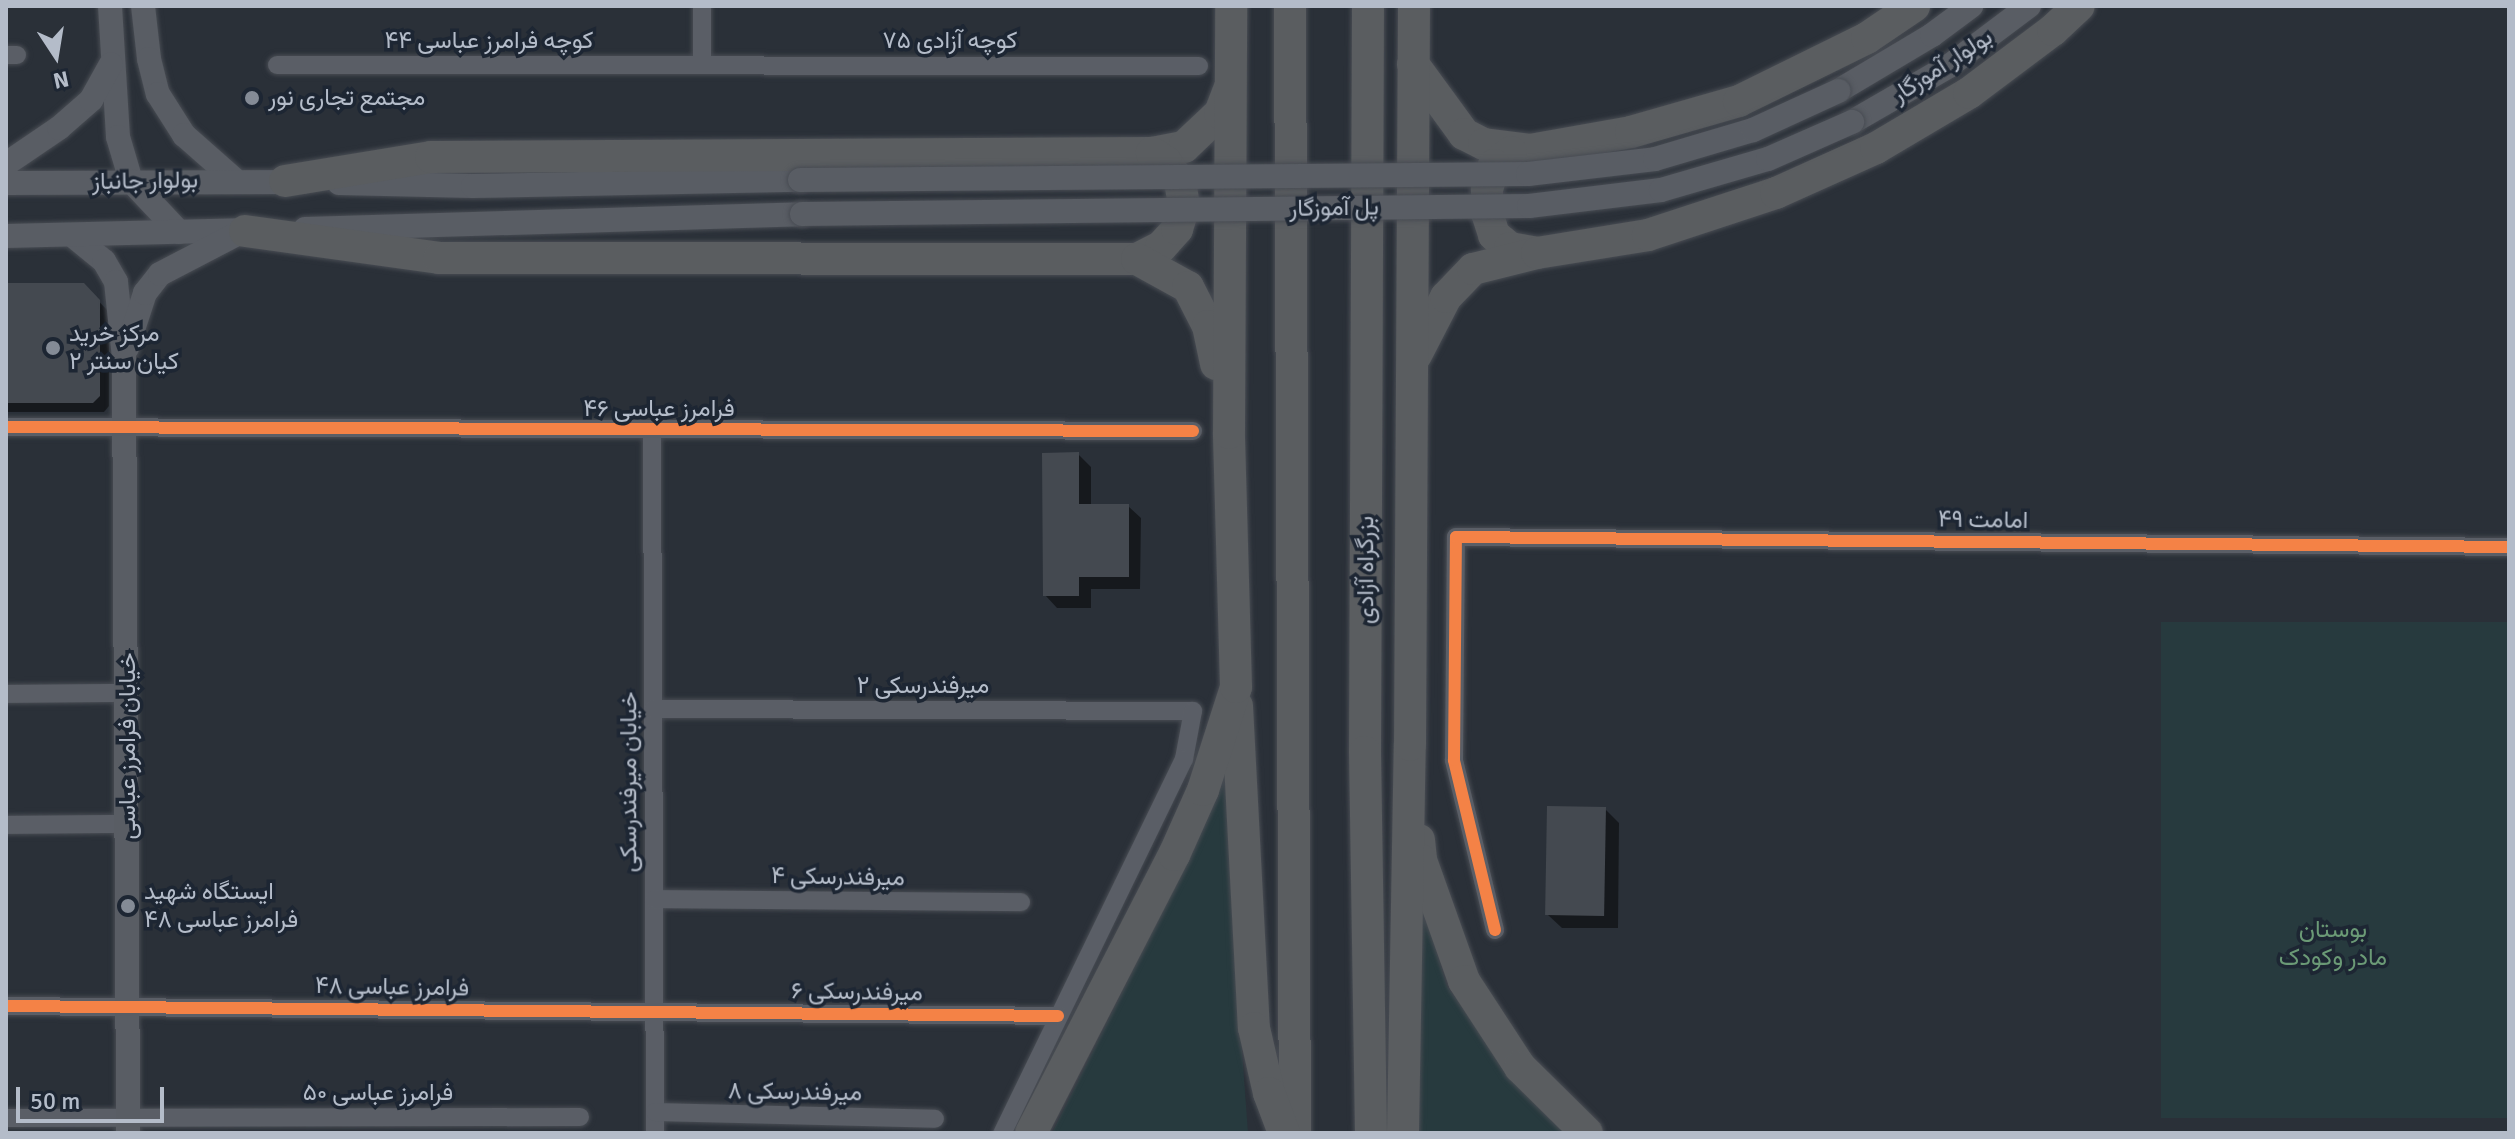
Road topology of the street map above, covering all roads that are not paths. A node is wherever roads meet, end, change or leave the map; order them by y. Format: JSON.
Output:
{"nodes":[{"id":1,"x":110,"y":6,"type":"edge"},
{"id":2,"x":143,"y":6,"type":"edge"},
{"id":3,"x":702,"y":6,"type":"edge"},
{"id":4,"x":1231,"y":6,"type":"edge"},
{"id":5,"x":1290,"y":6,"type":"edge"},
{"id":6,"x":1368,"y":6,"type":"edge"},
{"id":7,"x":1414,"y":6,"type":"edge"},
{"id":8,"x":1914,"y":6,"type":"edge"},
{"id":9,"x":1971,"y":6,"type":"edge"},
{"id":10,"x":2029,"y":6,"type":"edge"},
{"id":11,"x":2079,"y":6,"type":"edge"},
{"id":12,"x":149,"y":59,"type":"junction"},
{"id":13,"x":111,"y":64,"type":"junction"},
{"id":14,"x":1413,"y":64,"type":"junction"},
{"id":15,"x":277,"y":65,"type":"dead end"},
{"id":16,"x":702,"y":65,"type":"junction"},
{"id":17,"x":1199,"y":66,"type":"dead end"},
{"id":18,"x":1231,"y":83,"type":"junction"},
{"id":19,"x":1838,"y":91,"type":"joint"},
{"id":20,"x":1852,"y":122,"type":"joint"},
{"id":21,"x":1530,"y":150,"type":"junction"},
{"id":22,"x":1152,"y":153,"type":"junction"},
{"id":23,"x":6,"y":164,"type":"edge"},
{"id":24,"x":235,"y":180,"type":"junction"},
{"id":25,"x":131,"y":181,"type":"junction"},
{"id":26,"x":285,"y":181,"type":"junction"},
{"id":27,"x":6,"y":183,"type":"edge"},
{"id":28,"x":245,"y":231,"type":"junction"},
{"id":29,"x":179,"y":232,"type":"junction"},
{"id":30,"x":72,"y":235,"type":"junction"},
{"id":31,"x":6,"y":236,"type":"edge"},
{"id":32,"x":1537,"y":253,"type":"junction"},
{"id":33,"x":1137,"y":259,"type":"junction"},
{"id":34,"x":124,"y":358,"type":"junction"},
{"id":35,"x":1412,"y":362,"type":"junction"},
{"id":36,"x":6,"y":427,"type":"edge"},
{"id":37,"x":125,"y":428,"type":"junction"},
{"id":38,"x":652,"y":431,"type":"junction"},
{"id":39,"x":1193,"y":431,"type":"dead end"},
{"id":40,"x":1229,"y":433,"type":"junction"},
{"id":41,"x":2509,"y":547,"type":"edge"},
{"id":42,"x":1236,"y":687,"type":"junction"},
{"id":43,"x":128,"y":693,"type":"junction"},
{"id":44,"x":6,"y":694,"type":"edge"},
{"id":45,"x":653,"y":709,"type":"junction"},
{"id":46,"x":1410,"y":745,"type":"junction"},
{"id":47,"x":128,"y":824,"type":"junction"},
{"id":48,"x":6,"y":825,"type":"edge"},
{"id":49,"x":654,"y":899,"type":"junction"},
{"id":50,"x":1021,"y":902,"type":"dead end"},
{"id":51,"x":1495,"y":930,"type":"dead end"},
{"id":52,"x":6,"y":1006,"type":"edge"},
{"id":53,"x":128,"y":1006,"type":"junction"},
{"id":54,"x":655,"y":1012,"type":"junction"},
{"id":55,"x":1058,"y":1016,"type":"junction"},
{"id":56,"x":655,"y":1112,"type":"junction"},
{"id":57,"x":580,"y":1117,"type":"dead end"},
{"id":58,"x":6,"y":1118,"type":"edge"},
{"id":59,"x":935,"y":1119,"type":"dead end"},
{"id":60,"x":128,"y":1126,"type":"edge"},
{"id":61,"x":655,"y":1133,"type":"edge"},
{"id":62,"x":1002,"y":1133,"type":"edge"},
{"id":63,"x":1031,"y":1133,"type":"edge"},
{"id":64,"x":1284,"y":1133,"type":"edge"},
{"id":65,"x":1295,"y":1133,"type":"edge"},
{"id":66,"x":1371,"y":1133,"type":"edge"},
{"id":67,"x":1403,"y":1133,"type":"edge"},
{"id":68,"x":1587,"y":1133,"type":"edge"}],
"edges":[{"from":1,"to":13,"type":"main road"},
{"from":2,"to":12,"type":"main road"},
{"from":3,"to":16,"type":"street"},
{"from":4,"to":18,"type":"highway"},
{"from":5,"to":65,"type":"highway"},
{"from":6,"to":66,"type":"highway","name":"بزرگراه آزادی"},
{"from":7,"to":14,"type":"highway"},
{"from":8,"to":21,"type":"highway"},
{"from":9,"to":19,"type":"main road","name":"بولوار آموزگار"},
{"from":10,"to":20,"type":"main road","name":"بولوار آموزگار"},
{"from":11,"to":32,"type":"highway"},
{"from":12,"to":13,"type":"main road"},
{"from":12,"to":24,"type":"main road"},
{"from":13,"to":23,"type":"main road"},
{"from":13,"to":25,"type":"main road"},
{"from":14,"to":21,"type":"highway"},
{"from":14,"to":35,"type":"highway"},
{"from":15,"to":16,"type":"street","name":"کوچه فرامرز عباسی ۴۴"},
{"from":16,"to":17,"type":"street","name":"کوچه آزادی ۷۵"},
{"from":18,"to":22,"type":"highway"},
{"from":18,"to":40,"type":"highway"},
{"from":19,"to":26,"type":"main road","name":"پل آموزگار","bridge":true},
{"from":20,"to":28,"type":"main road","name":"پل آموزگار","bridge":true},
{"from":21,"to":32,"type":"highway"},
{"from":22,"to":26,"type":"highway"},
{"from":22,"to":33,"type":"highway"},
{"from":24,"to":25,"type":"main road","name":"بولوار جانباز"},
{"from":24,"to":26,"type":"main road","name":"بولوار جانباز"},
{"from":25,"to":27,"type":"main road","name":"بولوار جانباز"},
{"from":25,"to":29,"type":"main road"},
{"from":28,"to":29,"type":"main road"},
{"from":28,"to":33,"type":"highway"},
{"from":28,"to":34,"type":"main road"},
{"from":29,"to":30,"type":"main road"},
{"from":30,"to":31,"type":"main road"},
{"from":30,"to":34,"type":"main road"},
{"from":32,"to":35,"type":"highway"},
{"from":33,"to":40,"type":"highway"},
{"from":34,"to":37,"type":"main road","name":"خیابان فرامرز عباسی"},
{"from":35,"to":46,"type":"highway"},
{"from":36,"to":37,"type":"street","name":"فرامرز عباسی ۴۶"},
{"from":37,"to":38,"type":"street","name":"فرامرز عباسی ۴۶"},
{"from":37,"to":43,"type":"main road","name":"خیابان فرامرز عباسی"},
{"from":38,"to":39,"type":"street","name":"فرامرز عباسی ۴۶"},
{"from":38,"to":45,"type":"street","name":"خیابان میرفندرسکی"},
{"from":40,"to":42,"type":"highway"},
{"from":41,"to":51,"type":"street","name":"امامت ۴۹"},
{"from":42,"to":63,"type":"highway"},
{"from":42,"to":64,"type":"highway"},
{"from":43,"to":44,"type":"street"},
{"from":43,"to":47,"type":"main road","name":"خیابان فرامرز عباسی"},
{"from":45,"to":49,"type":"street","name":"خیابان میرفندرسکی"},
{"from":45,"to":55,"type":"street","name":"میرفندرسکی ۲"},
{"from":46,"to":67,"type":"highway"},
{"from":46,"to":68,"type":"highway"},
{"from":47,"to":48,"type":"street"},
{"from":47,"to":53,"type":"main road","name":"خیابان فرامرز عباسی"},
{"from":49,"to":50,"type":"street","name":"میرفندرسکی ۴"},
{"from":49,"to":54,"type":"street","name":"خیابان میرفندرسکی"},
{"from":52,"to":53,"type":"street","name":"فرامرز عباسی ۴۸"},
{"from":53,"to":54,"type":"street","name":"فرامرز عباسی ۴۸"},
{"from":53,"to":60,"type":"main road","name":"خیابان فرامرز عباسی"},
{"from":54,"to":55,"type":"street","name":"میرفندرسکی ۶"},
{"from":54,"to":56,"type":"street","name":"خیابان میرفندرسکی"},
{"from":55,"to":62,"type":"street"},
{"from":56,"to":59,"type":"street","name":"میرفندرسکی ۸"},
{"from":56,"to":61,"type":"street","name":"خیابان میرفندرسکی"},
{"from":57,"to":60,"type":"street","name":"فرامرز عباسی ۵۰"},
{"from":58,"to":60,"type":"street","name":"فرامرز عباسی ۵۰"}]}
